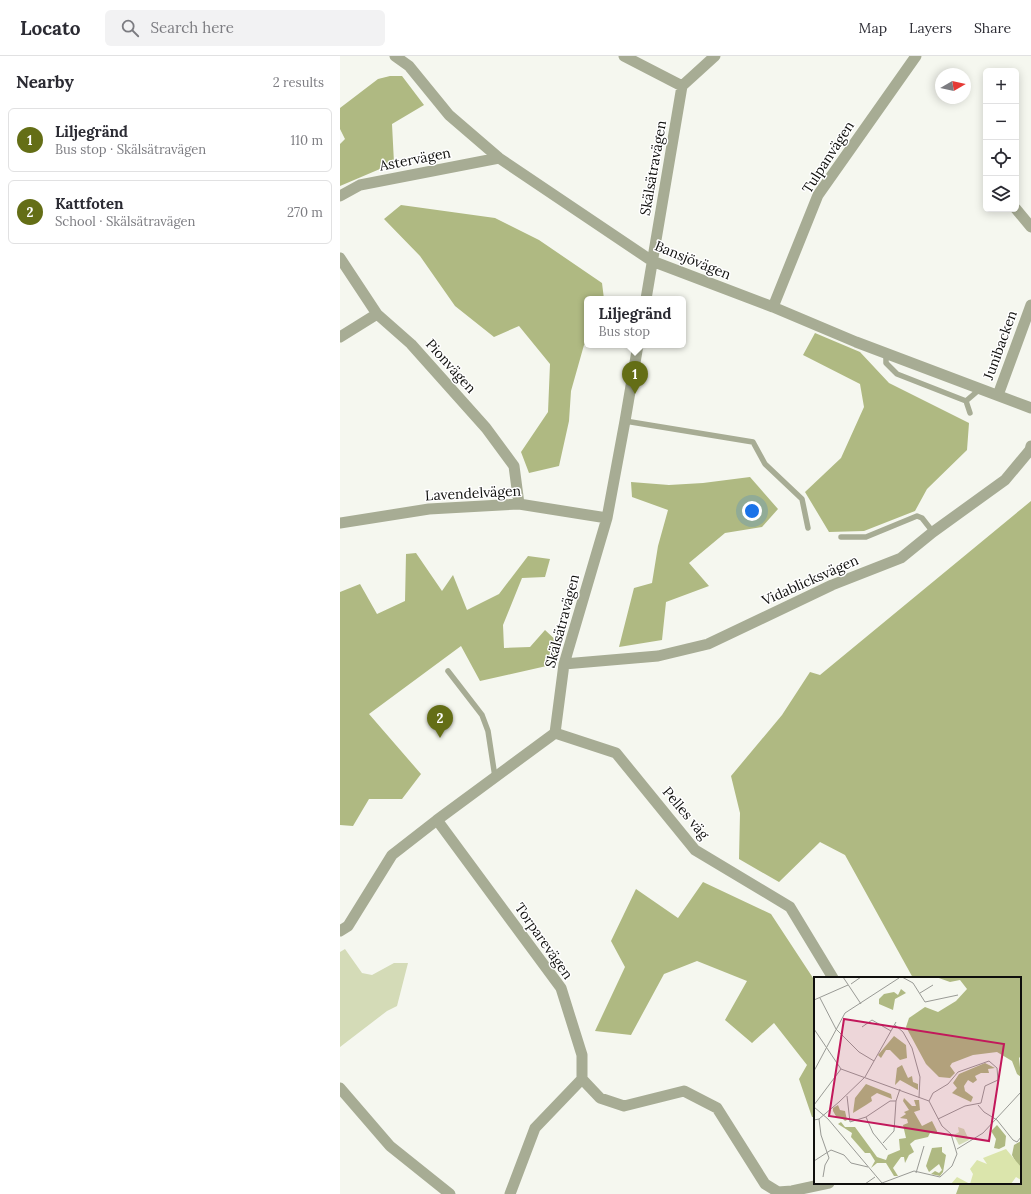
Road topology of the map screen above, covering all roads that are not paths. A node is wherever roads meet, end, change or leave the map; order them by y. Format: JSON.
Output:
{"nodes":[{"id":1,"x":395,"y":56,"type":"edge"},
{"id":2,"x":624,"y":56,"type":"edge"},
{"id":3,"x":715,"y":56,"type":"edge"},
{"id":4,"x":916,"y":56,"type":"edge"},
{"id":5,"x":682,"y":86,"type":"junction"},
{"id":6,"x":499,"y":158,"type":"junction"},
{"id":7,"x":340,"y":196,"type":"edge"},
{"id":8,"x":1018,"y":212,"type":"edge"},
{"id":9,"x":1031,"y":227,"type":"edge"},
{"id":10,"x":340,"y":258,"type":"edge"},
{"id":11,"x":652,"y":261,"type":"junction"},
{"id":12,"x":646,"y":296,"type":"edge"},
{"id":13,"x":1031,"y":305,"type":"edge"},
{"id":14,"x":773,"y":307,"type":"junction"},
{"id":15,"x":377,"y":314,"type":"junction"},
{"id":16,"x":340,"y":337,"type":"edge"},
{"id":17,"x":637,"y":348,"type":"edge"},
{"id":18,"x":886,"y":353,"type":"junction"},
{"id":19,"x":981,"y":388,"type":"junction"},
{"id":20,"x":998,"y":395,"type":"junction"},
{"id":21,"x":966,"y":401,"type":"junction"},
{"id":22,"x":1031,"y":408,"type":"edge"},
{"id":23,"x":970,"y":413,"type":"dead end"},
{"id":24,"x":625,"y":420,"type":"junction"},
{"id":25,"x":1031,"y":446,"type":"edge"},
{"id":26,"x":519,"y":504,"type":"junction"},
{"id":27,"x":607,"y":518,"type":"junction"},
{"id":28,"x":340,"y":523,"type":"edge"},
{"id":29,"x":808,"y":528,"type":"dead end"},
{"id":30,"x":933,"y":532,"type":"junction"},
{"id":31,"x":841,"y":538,"type":"dead end"},
{"id":32,"x":564,"y":664,"type":"junction"},
{"id":33,"x":448,"y":671,"type":"dead end"},
{"id":34,"x":555,"y":733,"type":"junction"},
{"id":35,"x":495,"y":777,"type":"junction"},
{"id":36,"x":437,"y":820,"type":"junction"},
{"id":37,"x":340,"y":931,"type":"edge"},
{"id":38,"x":832,"y":977,"type":"edge"},
{"id":39,"x":582,"y":1080,"type":"junction"},
{"id":40,"x":340,"y":1088,"type":"edge"},
{"id":41,"x":824,"y":1184,"type":"edge"},
{"id":42,"x":450,"y":1194,"type":"edge"},
{"id":43,"x":510,"y":1194,"type":"edge"}],
"edges":[{"from":1,"to":6,"type":"street","name":"Bansjövägen"},
{"from":2,"to":5,"type":"street"},
{"from":3,"to":5,"type":"street"},
{"from":4,"to":14,"type":"street","name":"Tulpanvägen"},
{"from":5,"to":11,"type":"street","name":"Skälsätravägen"},
{"from":6,"to":7,"type":"street","name":"Astervägen"},
{"from":6,"to":11,"type":"street","name":"Bansjövägen"},
{"from":8,"to":9,"type":"street"},
{"from":10,"to":15,"type":"street","name":"Pionvägen"},
{"from":11,"to":12,"type":"street","name":"Skälsätravägen"},
{"from":11,"to":14,"type":"street","name":"Bansjövägen"},
{"from":13,"to":20,"type":"street","name":"Junibacken"},
{"from":14,"to":18,"type":"street","name":"Bansjövägen"},
{"from":15,"to":16,"type":"street"},
{"from":15,"to":26,"type":"street","name":"Pionvägen"},
{"from":17,"to":24,"type":"street","name":"Skälsätravägen"},
{"from":18,"to":19,"type":"street","name":"Bansjövägen"},
{"from":18,"to":21,"type":"lane"},
{"from":19,"to":20,"type":"street","name":"Bansjövägen"},
{"from":19,"to":21,"type":"lane"},
{"from":20,"to":22,"type":"street","name":"Bansjövägen"},
{"from":21,"to":23,"type":"lane"},
{"from":24,"to":27,"type":"street","name":"Skälsätravägen"},
{"from":24,"to":29,"type":"lane"},
{"from":25,"to":30,"type":"street","name":"Vidablicksvägen"},
{"from":26,"to":27,"type":"street","name":"Lavendelvägen"},
{"from":26,"to":28,"type":"street","name":"Lavendelvägen"},
{"from":27,"to":32,"type":"street","name":"Skälsätravägen"},
{"from":30,"to":31,"type":"lane"},
{"from":30,"to":32,"type":"street","name":"Vidablicksvägen"},
{"from":32,"to":34,"type":"street","name":"Skälsätravägen"},
{"from":33,"to":35,"type":"lane"},
{"from":34,"to":35,"type":"street"},
{"from":34,"to":38,"type":"street","name":"Pelles väg"},
{"from":35,"to":36,"type":"street"},
{"from":36,"to":37,"type":"street"},
{"from":36,"to":39,"type":"street","name":"Torparevägen"},
{"from":39,"to":41,"type":"street"},
{"from":39,"to":43,"type":"street"},
{"from":40,"to":42,"type":"street"}]}
